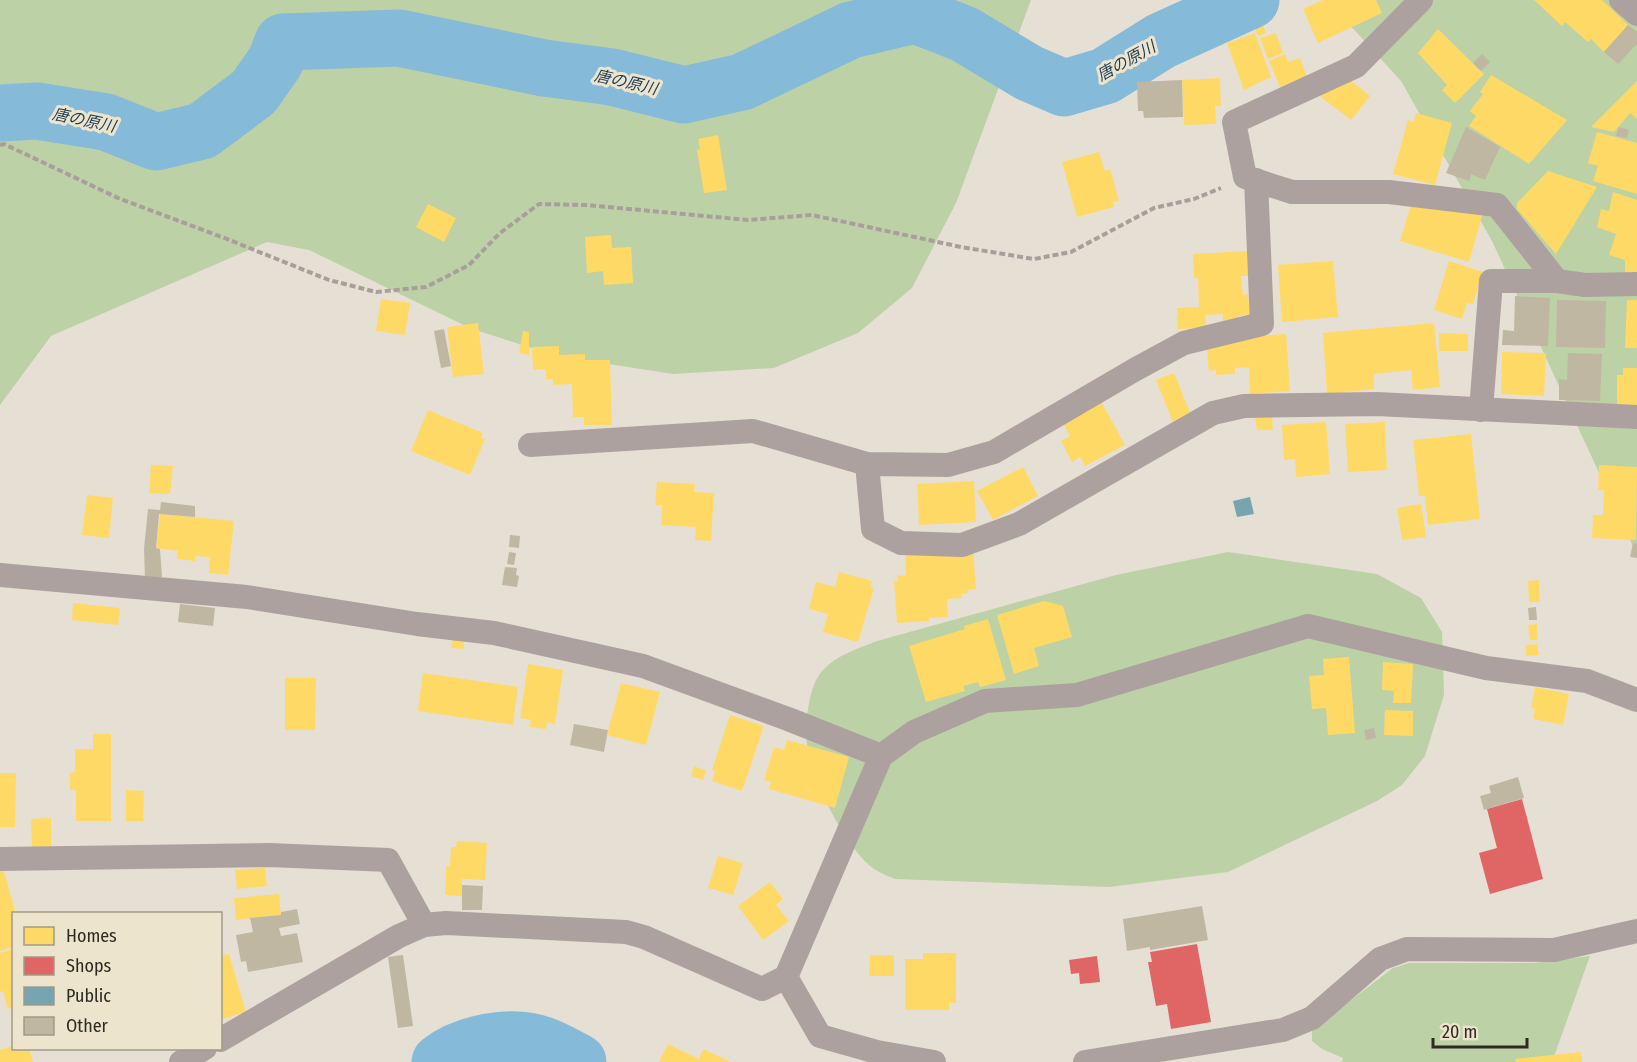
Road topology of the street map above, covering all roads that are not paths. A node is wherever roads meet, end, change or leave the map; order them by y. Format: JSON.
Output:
{"nodes":[{"id":1,"x":1421,"y":0,"type":"edge"},
{"id":2,"x":1621,"y":0,"type":"edge"},
{"id":3,"x":1637,"y":14,"type":"edge"},
{"id":4,"x":1251,"y":178,"type":"junction"},
{"id":5,"x":1557,"y":281,"type":"junction"},
{"id":6,"x":1637,"y":285,"type":"edge"},
{"id":7,"x":1481,"y":410,"type":"junction"},
{"id":8,"x":1637,"y":417,"type":"edge"},
{"id":9,"x":530,"y":445,"type":"dead end"},
{"id":10,"x":867,"y":465,"type":"junction"},
{"id":11,"x":0,"y":576,"type":"edge"},
{"id":12,"x":1637,"y":700,"type":"edge"},
{"id":13,"x":881,"y":756,"type":"junction"},
{"id":14,"x":0,"y":859,"type":"edge"},
{"id":15,"x":424,"y":925,"type":"junction"},
{"id":16,"x":1637,"y":931,"type":"edge"},
{"id":17,"x":786,"y":977,"type":"junction"},
{"id":18,"x":222,"y":1039,"type":"edge"},
{"id":19,"x":202,"y":1050,"type":"edge"},
{"id":20,"x":181,"y":1062,"type":"edge"},
{"id":21,"x":934,"y":1062,"type":"edge"},
{"id":22,"x":1085,"y":1062,"type":"edge"}],
"edges":[{"from":1,"to":4,"type":"street"},
{"from":2,"to":3,"type":"street"},
{"from":4,"to":5,"type":"street"},
{"from":4,"to":10,"type":"street"},
{"from":5,"to":6,"type":"street"},
{"from":5,"to":7,"type":"street"},
{"from":7,"to":8,"type":"street"},
{"from":7,"to":10,"type":"street"},
{"from":9,"to":10,"type":"street"},
{"from":11,"to":13,"type":"street"},
{"from":12,"to":13,"type":"street"},
{"from":13,"to":17,"type":"street"},
{"from":14,"to":15,"type":"street"},
{"from":15,"to":17,"type":"street"},
{"from":15,"to":18,"type":"street"},
{"from":16,"to":22,"type":"street"},
{"from":17,"to":21,"type":"street"},
{"from":19,"to":20,"type":"street"}]}
